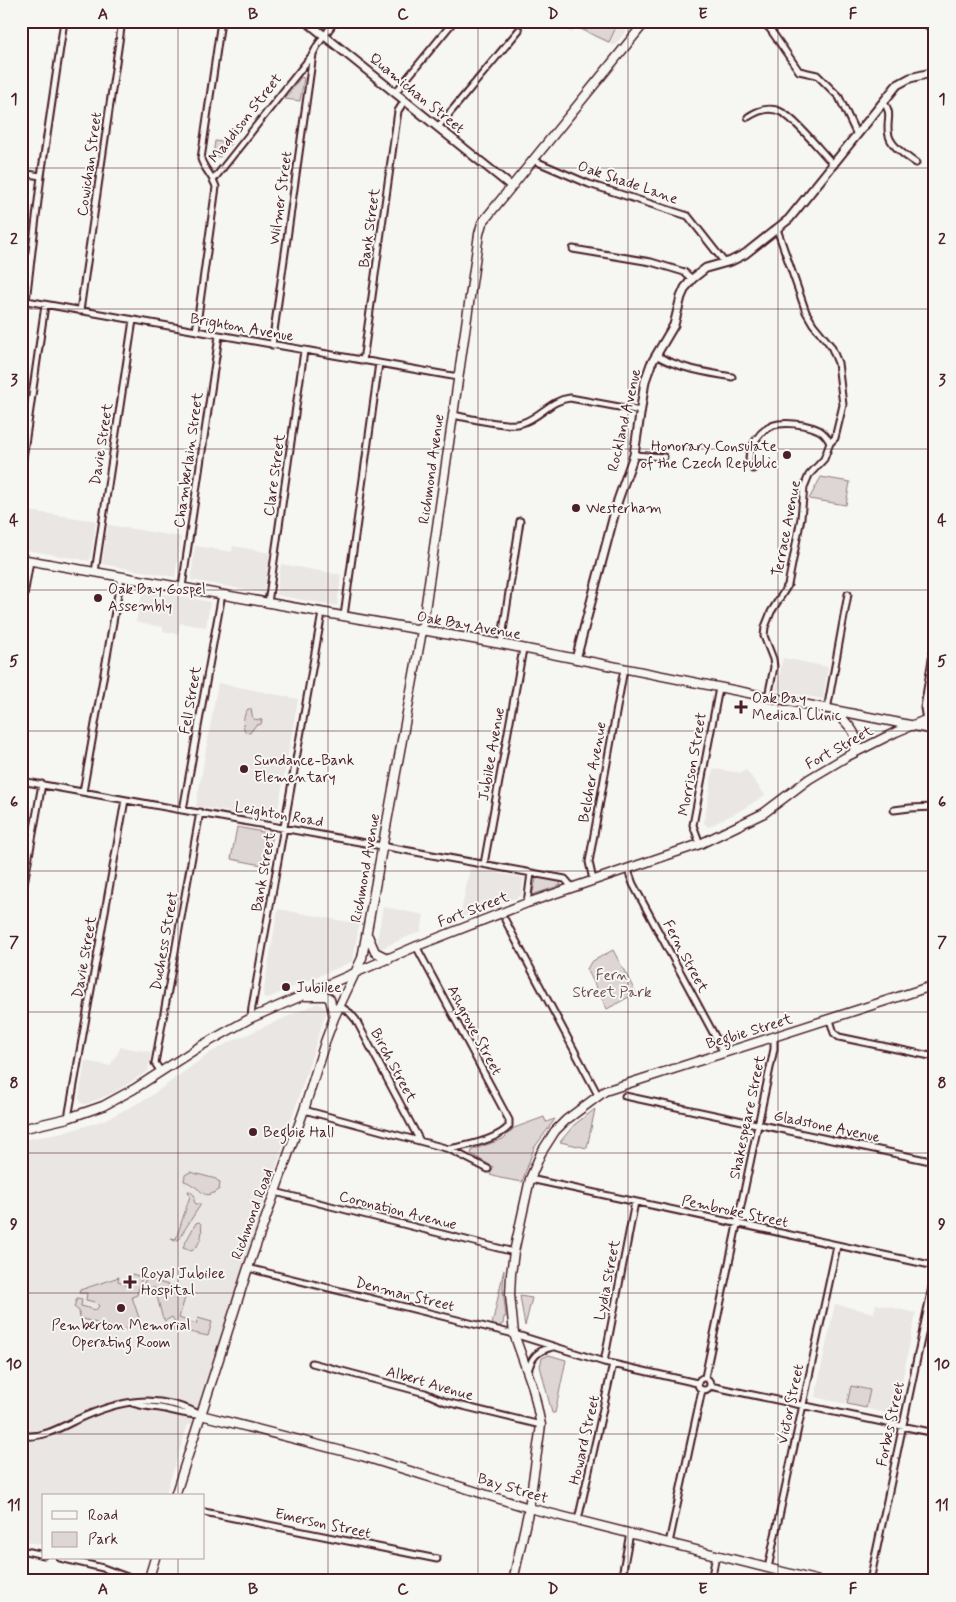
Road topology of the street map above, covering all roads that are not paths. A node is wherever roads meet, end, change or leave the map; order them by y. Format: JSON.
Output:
{"nodes":[{"id":1,"x":64,"y":21,"type":"edge"},
{"id":2,"x":122,"y":21,"type":"edge"},
{"id":3,"x":221,"y":21,"type":"edge"},
{"id":4,"x":306,"y":21,"type":"edge"},
{"id":5,"x":335,"y":21,"type":"edge"},
{"id":6,"x":454,"y":21,"type":"edge"},
{"id":7,"x":646,"y":21,"type":"edge"},
{"id":8,"x":761,"y":21,"type":"edge"},
{"id":9,"x":920,"y":21,"type":"edge"},
{"id":10,"x":519,"y":30,"type":"dead end"},
{"id":11,"x":935,"y":30,"type":"edge"},
{"id":12,"x":324,"y":36,"type":"junction"},
{"id":13,"x":313,"y":54,"type":"junction"},
{"id":14,"x":935,"y":72,"type":"edge"},
{"id":15,"x":396,"y":93,"type":"junction"},
{"id":16,"x":405,"y":100,"type":"junction"},
{"id":17,"x":883,"y":102,"type":"junction"},
{"id":18,"x":748,"y":116,"type":"dead end"},
{"id":19,"x":438,"y":127,"type":"junction"},
{"id":20,"x":857,"y":135,"type":"junction"},
{"id":21,"x":533,"y":160,"type":"junction"},
{"id":22,"x":916,"y":163,"type":"dead end"},
{"id":23,"x":834,"y":165,"type":"junction"},
{"id":24,"x":21,"y":172,"type":"edge"},
{"id":25,"x":40,"y":176,"type":"junction"},
{"id":26,"x":214,"y":179,"type":"junction"},
{"id":27,"x":511,"y":186,"type":"junction"},
{"id":28,"x":777,"y":229,"type":"junction"},
{"id":29,"x":573,"y":249,"type":"dead end"},
{"id":30,"x":725,"y":263,"type":"junction"},
{"id":31,"x":692,"y":279,"type":"junction"},
{"id":32,"x":24,"y":301,"type":"edge"},
{"id":33,"x":45,"y":305,"type":"junction"},
{"id":34,"x":80,"y":311,"type":"junction"},
{"id":35,"x":133,"y":320,"type":"junction"},
{"id":36,"x":196,"y":332,"type":"junction"},
{"id":37,"x":219,"y":336,"type":"junction"},
{"id":38,"x":272,"y":345,"type":"junction"},
{"id":39,"x":304,"y":351,"type":"junction"},
{"id":40,"x":656,"y":355,"type":"junction"},
{"id":41,"x":363,"y":361,"type":"junction"},
{"id":42,"x":380,"y":364,"type":"junction"},
{"id":43,"x":732,"y":377,"type":"dead end"},
{"id":44,"x":458,"y":378,"type":"junction"},
{"id":45,"x":641,"y":411,"type":"junction"},
{"id":46,"x":453,"y":415,"type":"junction"},
{"id":47,"x":830,"y":443,"type":"junction"},
{"id":48,"x":634,"y":455,"type":"junction"},
{"id":49,"x":664,"y":456,"type":"dead end"},
{"id":50,"x":753,"y":469,"type":"dead end"},
{"id":51,"x":21,"y":472,"type":"edge"},
{"id":52,"x":520,"y":521,"type":"dead end"},
{"id":53,"x":21,"y":559,"type":"edge"},
{"id":54,"x":30,"y":560,"type":"junction"},
{"id":55,"x":95,"y":572,"type":"junction"},
{"id":56,"x":121,"y":577,"type":"junction"},
{"id":57,"x":182,"y":588,"type":"junction"},
{"id":58,"x":222,"y":594,"type":"junction"},
{"id":59,"x":848,"y":594,"type":"dead end"},
{"id":60,"x":268,"y":603,"type":"junction"},
{"id":61,"x":21,"y":613,"type":"edge"},
{"id":62,"x":322,"y":613,"type":"junction"},
{"id":63,"x":344,"y":616,"type":"junction"},
{"id":64,"x":422,"y":631,"type":"junction"},
{"id":65,"x":935,"y":641,"type":"edge"},
{"id":66,"x":501,"y":644,"type":"junction"},
{"id":67,"x":523,"y":649,"type":"junction"},
{"id":68,"x":576,"y":659,"type":"junction"},
{"id":69,"x":624,"y":669,"type":"junction"},
{"id":70,"x":719,"y":688,"type":"junction"},
{"id":71,"x":768,"y":697,"type":"junction"},
{"id":72,"x":831,"y":710,"type":"junction"},
{"id":73,"x":935,"y":716,"type":"edge"},
{"id":74,"x":926,"y":720,"type":"junction"},
{"id":75,"x":911,"y":726,"type":"junction"},
{"id":76,"x":935,"y":730,"type":"edge"},
{"id":77,"x":853,"y":753,"type":"junction"},
{"id":78,"x":21,"y":781,"type":"edge"},
{"id":79,"x":42,"y":784,"type":"junction"},
{"id":80,"x":83,"y":792,"type":"junction"},
{"id":81,"x":125,"y":800,"type":"junction"},
{"id":82,"x":935,"y":807,"type":"edge"},
{"id":83,"x":183,"y":810,"type":"junction"},
{"id":84,"x":894,"y":810,"type":"dead end"},
{"id":85,"x":200,"y":812,"type":"junction"},
{"id":86,"x":284,"y":828,"type":"junction"},
{"id":87,"x":700,"y":844,"type":"junction"},
{"id":88,"x":383,"y":846,"type":"junction"},
{"id":89,"x":484,"y":864,"type":"junction"},
{"id":90,"x":628,"y":870,"type":"junction"},
{"id":91,"x":531,"y":873,"type":"junction"},
{"id":92,"x":593,"y":880,"type":"junction"},
{"id":93,"x":572,"y":887,"type":"junction"},
{"id":94,"x":21,"y":900,"type":"edge"},
{"id":95,"x":527,"y":903,"type":"junction"},
{"id":96,"x":505,"y":920,"type":"dead end"},
{"id":97,"x":367,"y":934,"type":"junction"},
{"id":98,"x":416,"y":946,"type":"junction"},
{"id":99,"x":388,"y":959,"type":"junction"},
{"id":100,"x":356,"y":974,"type":"junction"},
{"id":101,"x":935,"y":985,"type":"edge"},
{"id":102,"x":302,"y":996,"type":"junction"},
{"id":103,"x":340,"y":1006,"type":"junction"},
{"id":104,"x":251,"y":1018,"type":"junction"},
{"id":105,"x":334,"y":1018,"type":"junction"},
{"id":106,"x":830,"y":1020,"type":"junction"},
{"id":107,"x":774,"y":1037,"type":"junction"},
{"id":108,"x":724,"y":1053,"type":"junction"},
{"id":109,"x":935,"y":1057,"type":"edge"},
{"id":110,"x":161,"y":1072,"type":"junction"},
{"id":111,"x":598,"y":1095,"type":"junction"},
{"id":112,"x":625,"y":1096,"type":"dead end"},
{"id":113,"x":304,"y":1110,"type":"junction"},
{"id":114,"x":68,"y":1118,"type":"junction"},
{"id":115,"x":759,"y":1124,"type":"junction"},
{"id":116,"x":21,"y":1129,"type":"edge"},
{"id":117,"x":420,"y":1141,"type":"junction"},
{"id":118,"x":449,"y":1149,"type":"junction"},
{"id":119,"x":935,"y":1162,"type":"edge"},
{"id":120,"x":488,"y":1169,"type":"dead end"},
{"id":121,"x":530,"y":1180,"type":"junction"},
{"id":122,"x":275,"y":1192,"type":"junction"},
{"id":123,"x":635,"y":1202,"type":"junction"},
{"id":124,"x":737,"y":1224,"type":"junction"},
{"id":125,"x":837,"y":1246,"type":"junction"},
{"id":126,"x":514,"y":1252,"type":"junction"},
{"id":127,"x":935,"y":1266,"type":"edge"},
{"id":128,"x":248,"y":1268,"type":"junction"},
{"id":129,"x":935,"y":1273,"type":"edge"},
{"id":130,"x":514,"y":1334,"type":"junction"},
{"id":131,"x":556,"y":1347,"type":"junction"},
{"id":132,"x":604,"y":1362,"type":"junction"},
{"id":133,"x":312,"y":1363,"type":"dead end"},
{"id":134,"x":613,"y":1364,"type":"junction"},
{"id":135,"x":528,"y":1372,"type":"junction"},
{"id":136,"x":705,"y":1377,"type":"junction"},
{"id":137,"x":698,"y":1383,"type":"junction"},
{"id":138,"x":710,"y":1386,"type":"junction"},
{"id":139,"x":702,"y":1390,"type":"junction"},
{"id":140,"x":803,"y":1404,"type":"junction"},
{"id":141,"x":201,"y":1415,"type":"junction"},
{"id":142,"x":541,"y":1425,"type":"junction"},
{"id":143,"x":903,"y":1426,"type":"junction"},
{"id":144,"x":935,"y":1433,"type":"edge"},
{"id":145,"x":21,"y":1436,"type":"edge"},
{"id":146,"x":176,"y":1494,"type":"edge"},
{"id":147,"x":529,"y":1508,"type":"junction"},
{"id":148,"x":205,"y":1512,"type":"edge"},
{"id":149,"x":578,"y":1520,"type":"junction"},
{"id":150,"x":630,"y":1533,"type":"junction"},
{"id":151,"x":669,"y":1543,"type":"junction"},
{"id":152,"x":21,"y":1550,"type":"edge"},
{"id":153,"x":42,"y":1555,"type":"edge"},
{"id":154,"x":716,"y":1555,"type":"junction"},
{"id":155,"x":437,"y":1559,"type":"dead end"},
{"id":156,"x":69,"y":1560,"type":"edge"},
{"id":157,"x":154,"y":1560,"type":"edge"},
{"id":158,"x":768,"y":1568,"type":"junction"},
{"id":159,"x":802,"y":1579,"type":"edge"},
{"id":160,"x":138,"y":1581,"type":"edge"},
{"id":161,"x":148,"y":1581,"type":"edge"},
{"id":162,"x":513,"y":1581,"type":"edge"},
{"id":163,"x":621,"y":1581,"type":"edge"},
{"id":164,"x":711,"y":1581,"type":"edge"},
{"id":165,"x":819,"y":1581,"type":"edge"},
{"id":166,"x":870,"y":1581,"type":"edge"}],
"edges":[{"from":1,"to":25,"type":"street"},
{"from":2,"to":34,"type":"street","name":"Cowichan Street"},
{"from":3,"to":26,"type":"street"},
{"from":4,"to":12,"type":"street","name":"Quamichan Street"},
{"from":5,"to":12,"type":"street","name":"Maddison Street"},
{"from":6,"to":15,"type":"street"},
{"from":7,"to":21,"type":"main road","name":"Richmond Avenue"},
{"from":8,"to":20,"type":"street"},
{"from":9,"to":11,"type":"street"},
{"from":10,"to":19,"type":"street"},
{"from":12,"to":13,"type":"street","name":"Maddison Street"},
{"from":12,"to":15,"type":"street","name":"Quamichan Street"},
{"from":13,"to":26,"type":"street","name":"Maddison Street"},
{"from":13,"to":38,"type":"street","name":"Wilmer Street"},
{"from":14,"to":17,"type":"street"},
{"from":15,"to":16,"type":"street","name":"Quamichan Street"},
{"from":16,"to":19,"type":"street","name":"Quamichan Street"},
{"from":16,"to":41,"type":"street","name":"Bank Street"},
{"from":17,"to":20,"type":"street"},
{"from":17,"to":22,"type":"street"},
{"from":18,"to":23,"type":"street"},
{"from":19,"to":27,"type":"street","name":"Quamichan Street"},
{"from":20,"to":23,"type":"street"},
{"from":21,"to":27,"type":"main road","name":"Richmond Avenue"},
{"from":21,"to":30,"type":"street","name":"Oak Shade Lane"},
{"from":23,"to":28,"type":"street"},
{"from":24,"to":25,"type":"street"},
{"from":25,"to":32,"type":"street"},
{"from":26,"to":36,"type":"street","name":"Maddison Street"},
{"from":27,"to":44,"type":"main road","name":"Richmond Avenue"},
{"from":28,"to":30,"type":"street"},
{"from":28,"to":47,"type":"street","name":"Terrace Avenue"},
{"from":29,"to":31,"type":"street"},
{"from":30,"to":31,"type":"street"},
{"from":31,"to":40,"type":"street","name":"Rockland Avenue"},
{"from":32,"to":33,"type":"street","name":"Brighton Avenue"},
{"from":33,"to":34,"type":"street","name":"Brighton Avenue"},
{"from":33,"to":51,"type":"street"},
{"from":34,"to":35,"type":"street","name":"Brighton Avenue"},
{"from":35,"to":36,"type":"street","name":"Brighton Avenue"},
{"from":35,"to":55,"type":"street","name":"Davie Street"},
{"from":36,"to":37,"type":"street","name":"Brighton Avenue"},
{"from":37,"to":38,"type":"street","name":"Brighton Avenue"},
{"from":37,"to":57,"type":"street","name":"Chamberlain Street"},
{"from":38,"to":39,"type":"street","name":"Brighton Avenue"},
{"from":39,"to":41,"type":"street","name":"Brighton Avenue"},
{"from":39,"to":60,"type":"street","name":"Clare Street"},
{"from":40,"to":43,"type":"street"},
{"from":40,"to":45,"type":"street","name":"Rockland Avenue"},
{"from":41,"to":42,"type":"street","name":"Brighton Avenue"},
{"from":42,"to":44,"type":"street","name":"Brighton Avenue"},
{"from":42,"to":63,"type":"street"},
{"from":44,"to":46,"type":"main road","name":"Richmond Avenue"},
{"from":45,"to":46,"type":"street"},
{"from":45,"to":48,"type":"street","name":"Rockland Avenue"},
{"from":46,"to":64,"type":"main road","name":"Richmond Avenue"},
{"from":47,"to":50,"type":"street"},
{"from":47,"to":71,"type":"street","name":"Terrace Avenue"},
{"from":48,"to":49,"type":"street"},
{"from":48,"to":68,"type":"street","name":"Rockland Avenue"},
{"from":52,"to":66,"type":"street"},
{"from":53,"to":54,"type":"main road","name":"Oak Bay Avenue"},
{"from":54,"to":55,"type":"main road","name":"Oak Bay Avenue"},
{"from":54,"to":61,"type":"street"},
{"from":55,"to":56,"type":"main road","name":"Oak Bay Avenue"},
{"from":56,"to":57,"type":"main road","name":"Oak Bay Avenue"},
{"from":56,"to":80,"type":"street"},
{"from":57,"to":58,"type":"main road","name":"Oak Bay Avenue"},
{"from":58,"to":60,"type":"main road","name":"Oak Bay Avenue"},
{"from":58,"to":83,"type":"street","name":"Fell Street"},
{"from":59,"to":72,"type":"street"},
{"from":60,"to":62,"type":"main road","name":"Oak Bay Avenue"},
{"from":62,"to":63,"type":"main road","name":"Oak Bay Avenue"},
{"from":62,"to":86,"type":"street","name":"Bank Street"},
{"from":63,"to":64,"type":"main road","name":"Oak Bay Avenue"},
{"from":64,"to":66,"type":"main road","name":"Oak Bay Avenue"},
{"from":64,"to":88,"type":"main road","name":"Richmond Avenue"},
{"from":65,"to":74,"type":"street"},
{"from":66,"to":67,"type":"main road","name":"Oak Bay Avenue"},
{"from":67,"to":68,"type":"main road","name":"Oak Bay Avenue"},
{"from":67,"to":89,"type":"street","name":"Jubilee Avenue"},
{"from":68,"to":69,"type":"main road","name":"Oak Bay Avenue"},
{"from":69,"to":70,"type":"main road","name":"Oak Bay Avenue"},
{"from":69,"to":92,"type":"street","name":"Belcher Avenue"},
{"from":70,"to":71,"type":"main road","name":"Oak Bay Avenue"},
{"from":70,"to":87,"type":"street","name":"Morrison Street"},
{"from":71,"to":72,"type":"main road","name":"Oak Bay Avenue"},
{"from":72,"to":75,"type":"main road","name":"Oak Bay Avenue"},
{"from":72,"to":77,"type":"main road"},
{"from":73,"to":74,"type":"main road","name":"Fort Street"},
{"from":74,"to":75,"type":"main road","name":"Fort Street"},
{"from":75,"to":76,"type":"main road","name":"Oak Bay Avenue"},
{"from":75,"to":77,"type":"main road","name":"Fort Street"},
{"from":77,"to":87,"type":"main road","name":"Fort Street"},
{"from":78,"to":79,"type":"street","name":"Leighton Road"},
{"from":79,"to":80,"type":"street","name":"Leighton Road"},
{"from":79,"to":94,"type":"street"},
{"from":80,"to":81,"type":"street","name":"Leighton Road"},
{"from":81,"to":83,"type":"street","name":"Leighton Road"},
{"from":81,"to":114,"type":"street","name":"Davie Street"},
{"from":82,"to":84,"type":"street"},
{"from":83,"to":85,"type":"street","name":"Leighton Road"},
{"from":85,"to":86,"type":"street","name":"Leighton Road"},
{"from":85,"to":110,"type":"street","name":"Duchess Street"},
{"from":86,"to":88,"type":"street","name":"Leighton Road"},
{"from":86,"to":104,"type":"street","name":"Bank Street"},
{"from":87,"to":90,"type":"main road","name":"Fort Street"},
{"from":88,"to":89,"type":"street","name":"Leighton Road"},
{"from":88,"to":97,"type":"main road","name":"Richmond Avenue"},
{"from":89,"to":91,"type":"street","name":"Leighton Road"},
{"from":90,"to":92,"type":"main road","name":"Fort Street"},
{"from":90,"to":108,"type":"street","name":"Fern Street"},
{"from":91,"to":93,"type":"street","name":"Leighton Road"},
{"from":91,"to":95,"type":"street"},
{"from":92,"to":93,"type":"main road","name":"Fort Street"},
{"from":93,"to":95,"type":"main road","name":"Fort Street"},
{"from":95,"to":98,"type":"main road","name":"Fort Street"},
{"from":96,"to":111,"type":"street"},
{"from":97,"to":99,"type":"main road"},
{"from":97,"to":100,"type":"main road","name":"Richmond Avenue"},
{"from":98,"to":99,"type":"main road","name":"Fort Street"},
{"from":98,"to":118,"type":"street","name":"Ashgrove Street"},
{"from":99,"to":100,"type":"main road","name":"Fort Street"},
{"from":100,"to":102,"type":"main road","name":"Fort Street"},
{"from":100,"to":103,"type":"main road","name":"Richmond Road"},
{"from":101,"to":106,"type":"main road","name":"Begbie Street"},
{"from":102,"to":104,"type":"main road","name":"Fort Street"},
{"from":102,"to":105,"type":"main road"},
{"from":103,"to":105,"type":"main road","name":"Richmond Road"},
{"from":103,"to":117,"type":"street","name":"Birch Street"},
{"from":104,"to":110,"type":"main road","name":"Fort Street"},
{"from":105,"to":113,"type":"main road","name":"Richmond Road"},
{"from":106,"to":107,"type":"main road","name":"Begbie Street"},
{"from":106,"to":109,"type":"street"},
{"from":107,"to":108,"type":"main road","name":"Begbie Street"},
{"from":107,"to":115,"type":"street","name":"Shakespeare Street"},
{"from":108,"to":111,"type":"main road","name":"Begbie Street"},
{"from":110,"to":114,"type":"main road","name":"Fort Street"},
{"from":111,"to":121,"type":"main road","name":"Begbie Street"},
{"from":112,"to":115,"type":"street","name":"Gladstone Avenue"},
{"from":113,"to":117,"type":"street"},
{"from":113,"to":122,"type":"main road","name":"Richmond Road"},
{"from":114,"to":116,"type":"main road","name":"Fort Street"},
{"from":115,"to":119,"type":"street","name":"Gladstone Avenue"},
{"from":115,"to":124,"type":"street","name":"Shakespeare Street"},
{"from":117,"to":118,"type":"street"},
{"from":118,"to":120,"type":"street"},
{"from":121,"to":123,"type":"street","name":"Pembroke Street"},
{"from":121,"to":126,"type":"main road","name":"Begbie Street"},
{"from":122,"to":126,"type":"street","name":"Coronation Avenue"},
{"from":122,"to":128,"type":"main road","name":"Richmond Road"},
{"from":123,"to":124,"type":"street","name":"Pembroke Street"},
{"from":123,"to":132,"type":"street","name":"Lydia Street"},
{"from":124,"to":125,"type":"street","name":"Pembroke Street"},
{"from":124,"to":136,"type":"street","name":"Shakespeare Street"},
{"from":125,"to":127,"type":"street","name":"Pembroke Street"},
{"from":125,"to":140,"type":"street","name":"Victor Street"},
{"from":126,"to":130,"type":"main road","name":"Begbie Street"},
{"from":128,"to":130,"type":"street","name":"Denman Street"},
{"from":128,"to":141,"type":"main road","name":"Richmond Road"},
{"from":129,"to":143,"type":"street","name":"Forbes Street"},
{"from":130,"to":131,"type":"street","name":"Denman Street"},
{"from":130,"to":135,"type":"main road","name":"Begbie Street"},
{"from":131,"to":132,"type":"street","name":"Denman Street"},
{"from":131,"to":135,"type":"street"},
{"from":132,"to":134,"type":"street","name":"Denman Street"},
{"from":133,"to":142,"type":"street","name":"Albert Avenue"},
{"from":134,"to":137,"type":"street","name":"Denman Street"},
{"from":134,"to":149,"type":"street","name":"Howard Street"},
{"from":135,"to":142,"type":"main road","name":"Begbie Street"},
{"from":136,"to":137,"type":"street"},
{"from":136,"to":138,"type":"street"},
{"from":137,"to":139,"type":"street"},
{"from":138,"to":139,"type":"street"},
{"from":138,"to":140,"type":"street"},
{"from":139,"to":151,"type":"street"},
{"from":140,"to":143,"type":"street"},
{"from":140,"to":158,"type":"street","name":"Victor Street"},
{"from":141,"to":145,"type":"street","name":"Bay Street"},
{"from":141,"to":146,"type":"main road","name":"Richmond Road"},
{"from":141,"to":147,"type":"main road","name":"Bay Street"},
{"from":142,"to":147,"type":"main road"},
{"from":143,"to":144,"type":"street"},
{"from":143,"to":166,"type":"street","name":"Forbes Street"},
{"from":147,"to":149,"type":"main road","name":"Bay Street"},
{"from":147,"to":162,"type":"main road"},
{"from":148,"to":155,"type":"street","name":"Emerson Street"},
{"from":149,"to":150,"type":"main road","name":"Bay Street"},
{"from":150,"to":151,"type":"main road","name":"Bay Street"},
{"from":150,"to":163,"type":"street"},
{"from":151,"to":154,"type":"main road","name":"Bay Street"},
{"from":152,"to":153,"type":"street"},
{"from":154,"to":158,"type":"main road","name":"Bay Street"},
{"from":154,"to":164,"type":"street"},
{"from":156,"to":160,"type":"street"},
{"from":157,"to":161,"type":"main road"},
{"from":158,"to":159,"type":"main road","name":"Bay Street"},
{"from":159,"to":165,"type":"main road","name":"Bay Street"}]}
